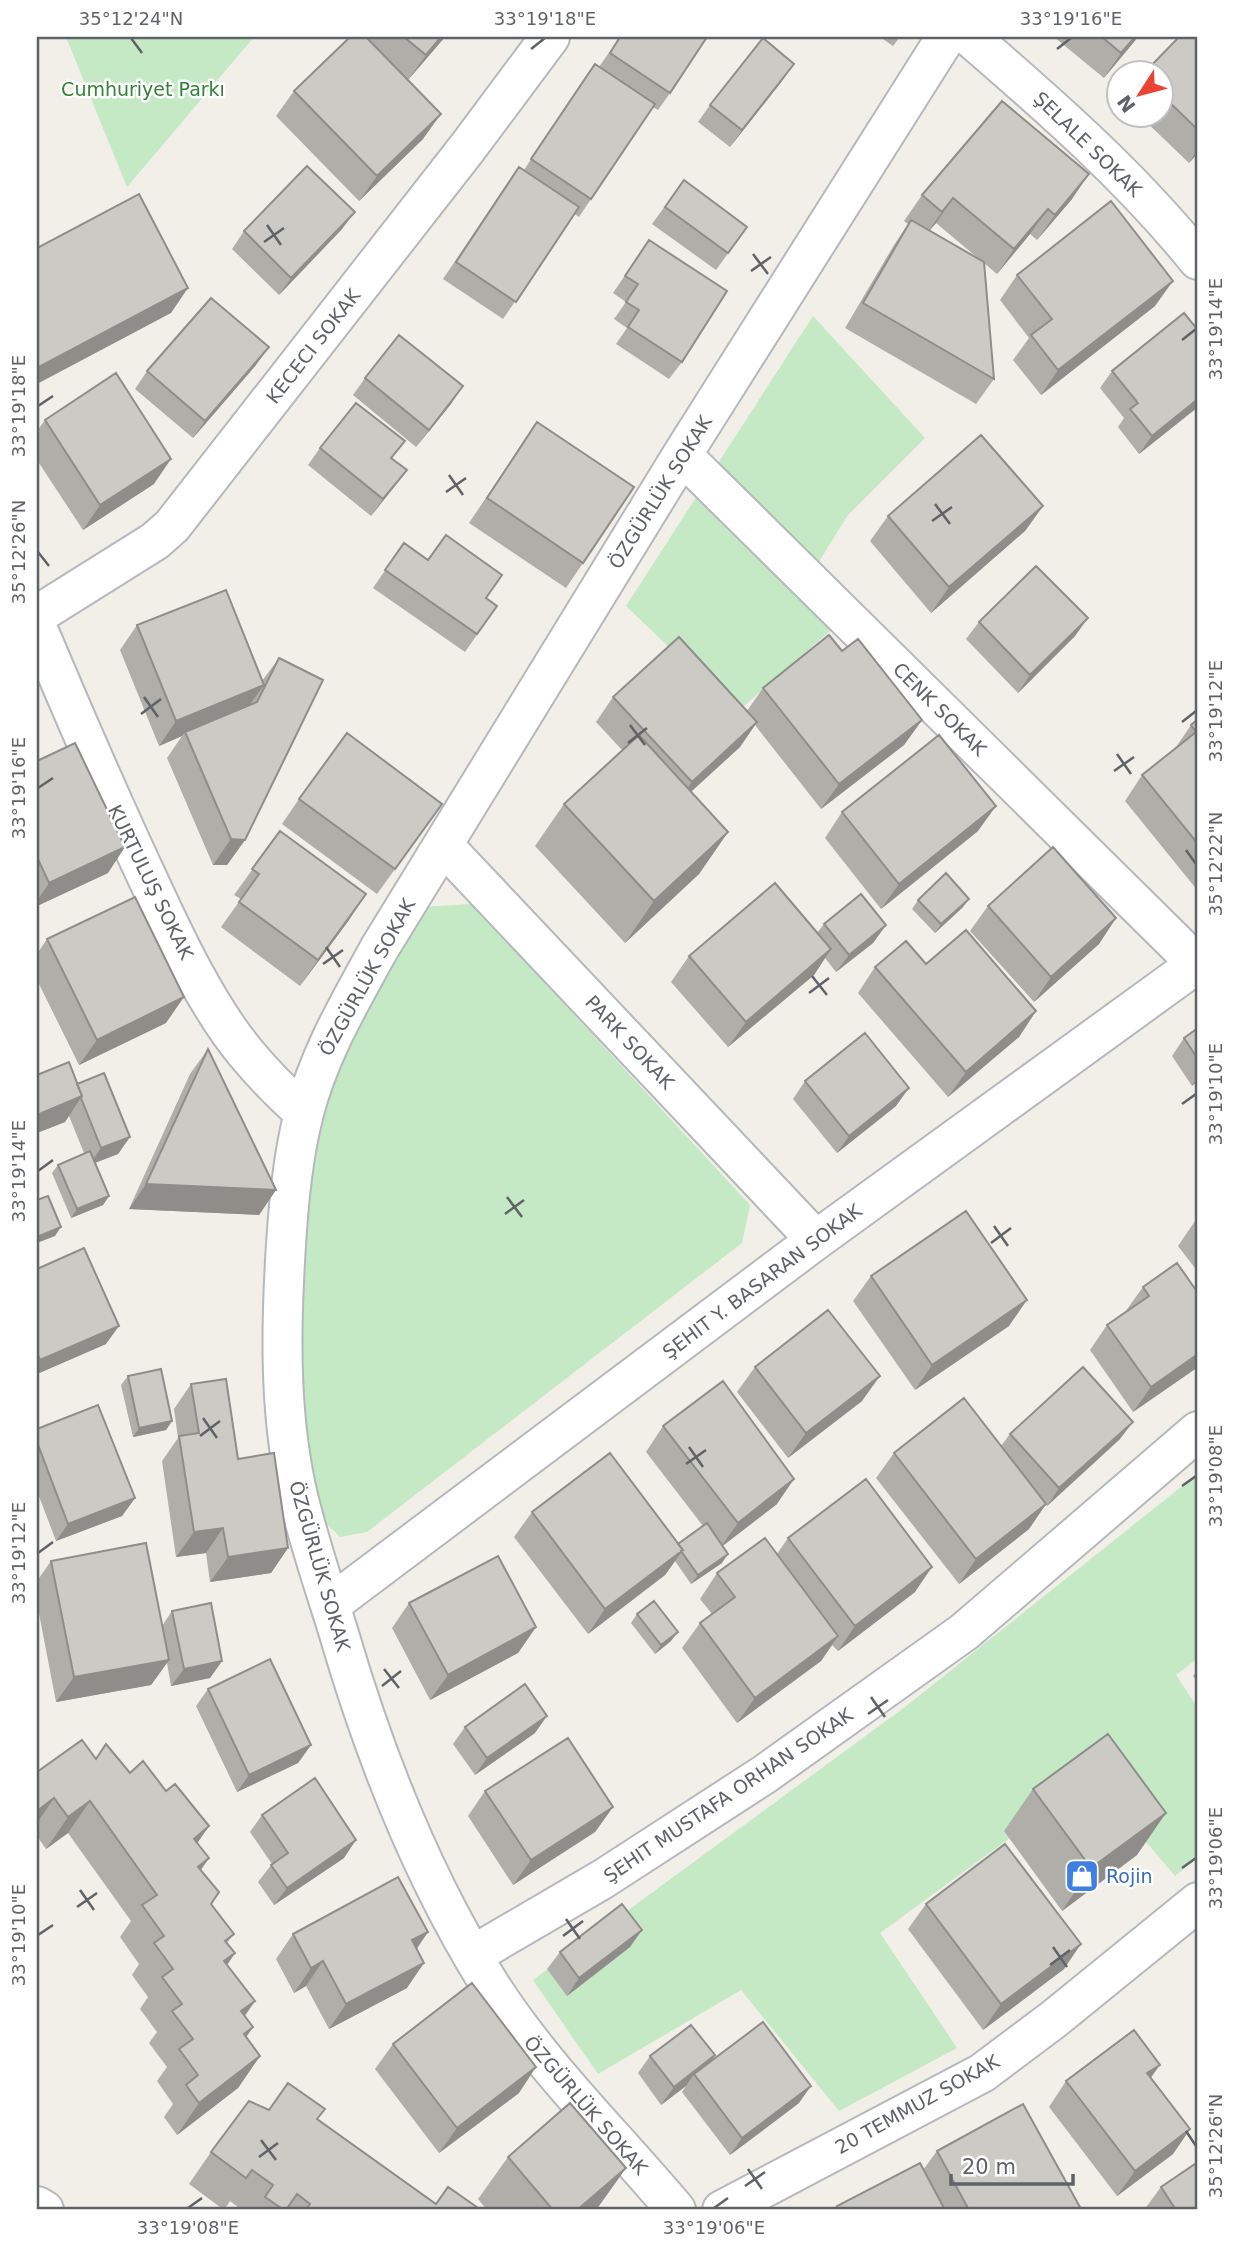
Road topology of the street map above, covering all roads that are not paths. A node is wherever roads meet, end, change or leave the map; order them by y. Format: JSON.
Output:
{"nodes":[{"id":1,"x":550,"y":37,"type":"edge"},
{"id":2,"x":946,"y":37,"type":"edge"},
{"id":3,"x":970,"y":37,"type":"edge"},
{"id":4,"x":1198,"y":260,"type":"edge"},
{"id":5,"x":682,"y":455,"type":"junction"},
{"id":6,"x":37,"y":615,"type":"edge"},
{"id":7,"x":37,"y":627,"type":"edge"},
{"id":8,"x":443,"y":845,"type":"junction"},
{"id":9,"x":1198,"y":964,"type":"edge"},
{"id":10,"x":304,"y":1113,"type":"junction"},
{"id":11,"x":816,"y":1240,"type":"junction"},
{"id":12,"x":1198,"y":1431,"type":"edge"},
{"id":13,"x":330,"y":1605,"type":"junction"},
{"id":14,"x":1198,"y":1902,"type":"edge"},
{"id":15,"x":473,"y":1955,"type":"junction"},
{"id":16,"x":37,"y":2206,"type":"edge"},
{"id":17,"x":44,"y":2210,"type":"edge"},
{"id":18,"x":676,"y":2210,"type":"edge"},
{"id":19,"x":722,"y":2210,"type":"edge"}],
"edges":[{"from":1,"to":6,"type":"street","name":"KECECI SOKAK"},
{"from":2,"to":5,"type":"street","name":"ÖZGÜRLÜK SOKAK"},
{"from":3,"to":4,"type":"street","name":"ŞELALE SOKAK"},
{"from":5,"to":8,"type":"street","name":"ÖZGÜRLÜK SOKAK"},
{"from":5,"to":9,"type":"street","name":"CENK SOKAK"},
{"from":7,"to":10,"type":"street","name":"KURTULUŞ SOKAK"},
{"from":8,"to":10,"type":"street","name":"ÖZGÜRLÜK SOKAK"},
{"from":8,"to":11,"type":"street","name":"PARK SOKAK"},
{"from":9,"to":11,"type":"street","name":"ŞEHIT Y. BASARAN SOKAK"},
{"from":10,"to":13,"type":"street","name":"ÖZGÜRLÜK SOKAK"},
{"from":11,"to":13,"type":"street","name":"ŞEHIT Y. BASARAN SOKAK"},
{"from":12,"to":15,"type":"street","name":"ŞEHIT MUSTAFA ORHAN SOKAK"},
{"from":13,"to":15,"type":"street","name":"ÖZGÜRLÜK SOKAK"},
{"from":14,"to":19,"type":"street","name":"20 TEMMUZ SOKAK"},
{"from":15,"to":18,"type":"street","name":"ÖZGÜRLÜK SOKAK"},
{"from":16,"to":17,"type":"street"}]}
